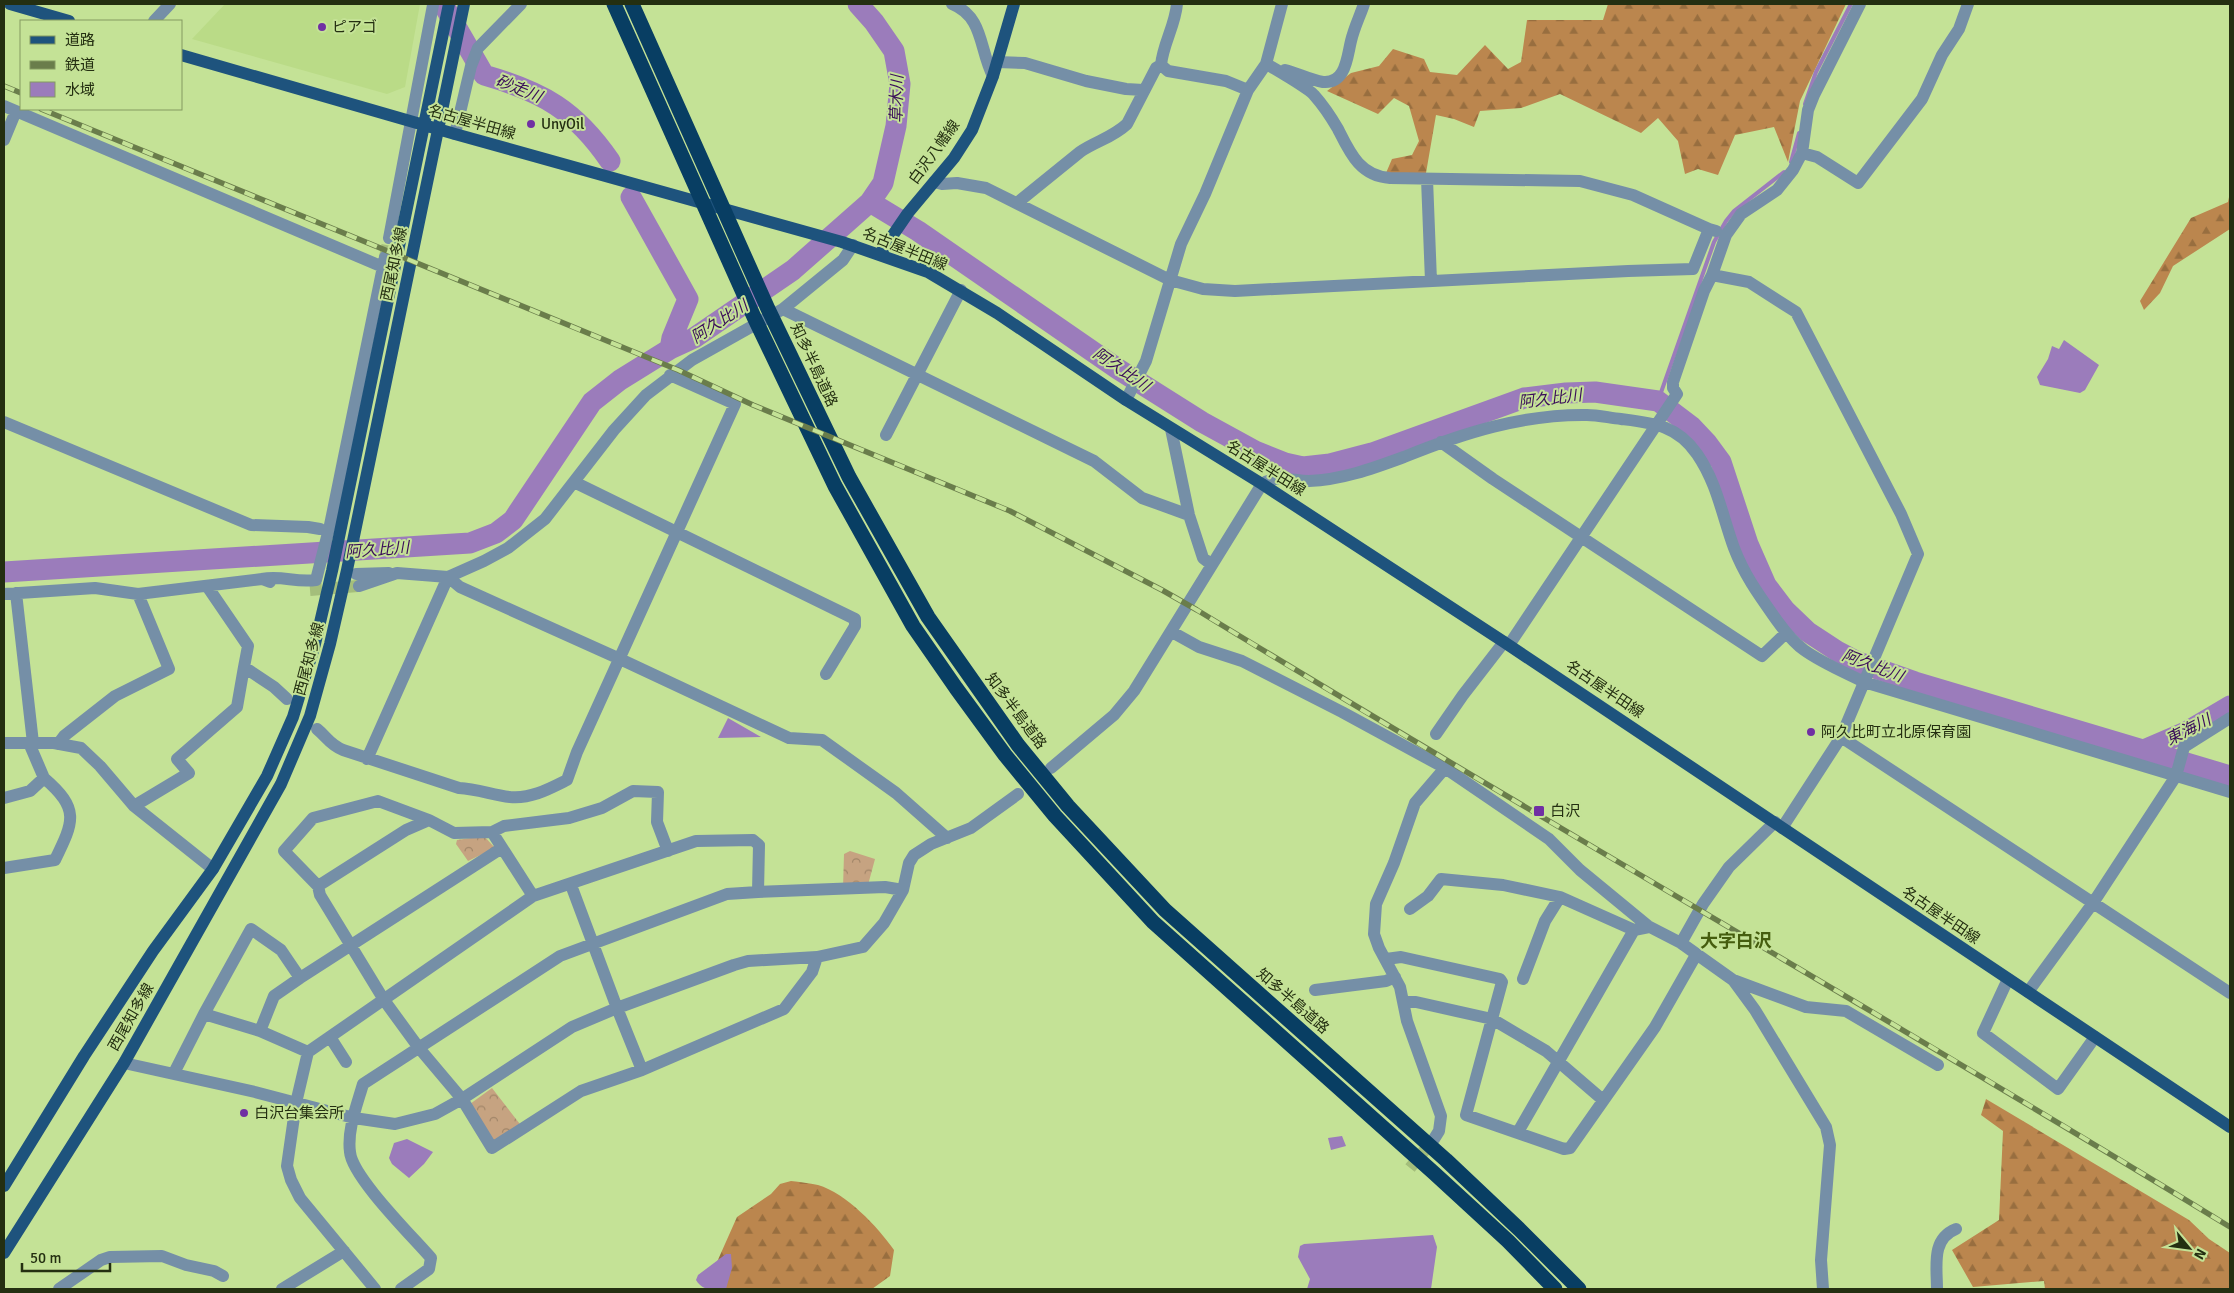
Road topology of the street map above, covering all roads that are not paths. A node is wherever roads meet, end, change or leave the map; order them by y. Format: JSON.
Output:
{"nodes":[{"id":1,"x":10,"y":4,"type":"edge"},
{"id":2,"x":170,"y":4,"type":"edge"},
{"id":3,"x":449,"y":4,"type":"edge"},
{"id":4,"x":521,"y":4,"type":"edge"},
{"id":5,"x":614,"y":4,"type":"edge"},
{"id":6,"x":632,"y":4,"type":"edge"},
{"id":7,"x":952,"y":4,"type":"edge"},
{"id":8,"x":1014,"y":4,"type":"edge"},
{"id":9,"x":1177,"y":4,"type":"edge"},
{"id":10,"x":1282,"y":4,"type":"edge"},
{"id":11,"x":1364,"y":4,"type":"edge"},
{"id":12,"x":1860,"y":4,"type":"edge"},
{"id":13,"x":1968,"y":4,"type":"edge"},
{"id":14,"x":434,"y":5,"type":"edge"},
{"id":15,"x":464,"y":5,"type":"edge"},
{"id":16,"x":66,"y":20,"type":"edge"},
{"id":17,"x":155,"y":20,"type":"edge"},
{"id":18,"x":182,"y":54,"type":"edge"},
{"id":19,"x":997,"y":62,"type":"junction"},
{"id":20,"x":1266,"y":64,"type":"junction"},
{"id":21,"x":1161,"y":65,"type":"junction"},
{"id":22,"x":1278,"y":70,"type":"junction"},
{"id":23,"x":993,"y":76,"type":"junction"},
{"id":24,"x":1143,"y":90,"type":"junction"},
{"id":25,"x":1248,"y":90,"type":"junction"},
{"id":26,"x":10,"y":108,"type":"edge"},
{"id":27,"x":412,"y":121,"type":"junction"},
{"id":28,"x":455,"y":134,"type":"junction"},
{"id":29,"x":4,"y":140,"type":"edge"},
{"id":30,"x":1802,"y":153,"type":"junction"},
{"id":31,"x":1427,"y":179,"type":"junction"},
{"id":32,"x":934,"y":182,"type":"junction"},
{"id":33,"x":1017,"y":203,"type":"junction"},
{"id":34,"x":1718,"y":232,"type":"junction"},
{"id":35,"x":389,"y":238,"type":"tunnel mouth"},
{"id":36,"x":847,"y":244,"type":"junction"},
{"id":37,"x":880,"y":254,"type":"junction"},
{"id":38,"x":1712,"y":275,"type":"junction"},
{"id":39,"x":1170,"y":280,"type":"junction"},
{"id":40,"x":1432,"y":281,"type":"junction"},
{"id":41,"x":961,"y":290,"type":"junction"},
{"id":42,"x":783,"y":309,"type":"junction"},
{"id":43,"x":670,"y":375,"type":"junction"},
{"id":44,"x":917,"y":375,"type":"junction"},
{"id":45,"x":1126,"y":400,"type":"junction"},
{"id":46,"x":4,"y":422,"type":"edge"},
{"id":47,"x":1658,"y":424,"type":"junction"},
{"id":48,"x":1171,"y":428,"type":"junction"},
{"id":49,"x":886,"y":435,"type":"dead end"},
{"id":50,"x":1441,"y":442,"type":"junction"},
{"id":51,"x":574,"y":482,"type":"junction"},
{"id":52,"x":1262,"y":484,"type":"junction"},
{"id":53,"x":1189,"y":515,"type":"junction"},
{"id":54,"x":676,"y":531,"type":"junction"},
{"id":55,"x":323,"y":532,"type":"junction"},
{"id":56,"x":1583,"y":536,"type":"junction"},
{"id":57,"x":1212,"y":565,"type":"junction"},
{"id":58,"x":354,"y":577,"type":"junction"},
{"id":59,"x":448,"y":577,"type":"junction"},
{"id":60,"x":262,"y":579,"type":"junction"},
{"id":61,"x":207,"y":586,"type":"junction"},
{"id":62,"x":310,"y":590,"type":"tunnel mouth"},
{"id":63,"x":10,"y":594,"type":"edge"},
{"id":64,"x":138,"y":594,"type":"junction"},
{"id":65,"x":1172,"y":632,"type":"junction"},
{"id":66,"x":1785,"y":634,"type":"junction"},
{"id":67,"x":1507,"y":643,"type":"junction"},
{"id":68,"x":620,"y":658,"type":"junction"},
{"id":69,"x":244,"y":667,"type":"junction"},
{"id":70,"x":826,"y":674,"type":"dead end"},
{"id":71,"x":1864,"y":682,"type":"junction"},
{"id":72,"x":287,"y":700,"type":"dead end"},
{"id":73,"x":2230,"y":718,"type":"edge"},
{"id":74,"x":317,"y":729,"type":"dead end"},
{"id":75,"x":1436,"y":734,"type":"dead end"},
{"id":76,"x":1841,"y":737,"type":"junction"},
{"id":77,"x":4,"y":743,"type":"edge"},
{"id":78,"x":31,"y":743,"type":"junction"},
{"id":79,"x":58,"y":744,"type":"junction"},
{"id":80,"x":367,"y":759,"type":"junction"},
{"id":81,"x":1051,"y":768,"type":"dead end"},
{"id":82,"x":1445,"y":768,"type":"junction"},
{"id":83,"x":2176,"y":776,"type":"junction"},
{"id":84,"x":44,"y":778,"type":"junction"},
{"id":85,"x":2230,"y":792,"type":"edge"},
{"id":86,"x":1018,"y":794,"type":"dead end"},
{"id":87,"x":4,"y":798,"type":"edge"},
{"id":88,"x":134,"y":806,"type":"junction"},
{"id":89,"x":429,"y":820,"type":"junction"},
{"id":90,"x":1778,"y":825,"type":"junction"},
{"id":91,"x":492,"y":832,"type":"junction"},
{"id":92,"x":948,"y":838,"type":"junction"},
{"id":93,"x":502,"y":848,"type":"junction"},
{"id":94,"x":668,"y":851,"type":"junction"},
{"id":95,"x":4,"y":868,"type":"edge"},
{"id":96,"x":213,"y":869,"type":"junction"},
{"id":97,"x":572,"y":885,"type":"junction"},
{"id":98,"x":318,"y":886,"type":"junction"},
{"id":99,"x":903,"y":890,"type":"junction"},
{"id":100,"x":758,"y":892,"type":"junction"},
{"id":101,"x":533,"y":896,"type":"junction"},
{"id":102,"x":1560,"y":897,"type":"junction"},
{"id":103,"x":2093,"y":903,"type":"junction"},
{"id":104,"x":1410,"y":909,"type":"dead end"},
{"id":105,"x":1650,"y":927,"type":"junction"},
{"id":106,"x":1634,"y":930,"type":"junction"},
{"id":107,"x":593,"y":943,"type":"junction"},
{"id":108,"x":1681,"y":943,"type":"junction"},
{"id":109,"x":351,"y":945,"type":"junction"},
{"id":110,"x":1696,"y":955,"type":"junction"},
{"id":111,"x":817,"y":957,"type":"junction"},
{"id":112,"x":1386,"y":959,"type":"junction"},
{"id":113,"x":1395,"y":977,"type":"junction"},
{"id":114,"x":300,"y":978,"type":"junction"},
{"id":115,"x":1523,"y":979,"type":"dead end"},
{"id":116,"x":2008,"y":979,"type":"junction"},
{"id":117,"x":1733,"y":980,"type":"junction"},
{"id":118,"x":1316,"y":990,"type":"dead end"},
{"id":119,"x":2028,"y":992,"type":"junction"},
{"id":120,"x":2230,"y":993,"type":"edge"},
{"id":121,"x":384,"y":1000,"type":"junction"},
{"id":122,"x":1404,"y":1002,"type":"junction"},
{"id":123,"x":616,"y":1008,"type":"junction"},
{"id":124,"x":204,"y":1014,"type":"junction"},
{"id":125,"x":1492,"y":1019,"type":"junction"},
{"id":126,"x":260,"y":1031,"type":"junction"},
{"id":127,"x":330,"y":1037,"type":"junction"},
{"id":128,"x":2095,"y":1037,"type":"junction"},
{"id":129,"x":419,"y":1048,"type":"junction"},
{"id":130,"x":308,"y":1052,"type":"junction"},
{"id":131,"x":1558,"y":1061,"type":"junction"},
{"id":132,"x":346,"y":1062,"type":"dead end"},
{"id":133,"x":124,"y":1063,"type":"junction"},
{"id":134,"x":1938,"y":1065,"type":"dead end"},
{"id":135,"x":642,"y":1070,"type":"junction"},
{"id":136,"x":174,"y":1073,"type":"junction"},
{"id":137,"x":462,"y":1099,"type":"junction"},
{"id":138,"x":1603,"y":1100,"type":"junction"},
{"id":139,"x":296,"y":1103,"type":"junction"},
{"id":140,"x":354,"y":1118,"type":"junction"},
{"id":141,"x":2230,"y":1128,"type":"edge"},
{"id":142,"x":1518,"y":1132,"type":"junction"},
{"id":143,"x":1434,"y":1139,"type":"tunnel mouth"},
{"id":144,"x":4,"y":1186,"type":"edge"},
{"id":145,"x":1956,"y":1229,"type":"dead end"},
{"id":146,"x":344,"y":1251,"type":"junction"},
{"id":147,"x":4,"y":1253,"type":"edge"},
{"id":148,"x":223,"y":1276,"type":"dead end"},
{"id":149,"x":60,"y":1289,"type":"edge"},
{"id":150,"x":282,"y":1289,"type":"edge"},
{"id":151,"x":375,"y":1289,"type":"edge"},
{"id":152,"x":401,"y":1289,"type":"edge"},
{"id":153,"x":1555,"y":1289,"type":"edge"},
{"id":154,"x":1579,"y":1289,"type":"edge"},
{"id":155,"x":1823,"y":1289,"type":"edge"},
{"id":156,"x":1937,"y":1289,"type":"edge"}],
"edges":[{"from":1,"to":16,"type":"main road"},
{"from":2,"to":17,"type":"street"},
{"from":3,"to":96,"type":"main road","name":"西尾知多線"},
{"from":4,"to":28,"type":"street"},
{"from":5,"to":153,"type":"highway"},
{"from":6,"to":154,"type":"highway","name":"知多半島道路"},
{"from":7,"to":23,"type":"street"},
{"from":8,"to":19,"type":"main road","name":"白沢八幡線"},
{"from":9,"to":21,"type":"street"},
{"from":10,"to":20,"type":"street"},
{"from":11,"to":22,"type":"street"},
{"from":12,"to":30,"type":"street"},
{"from":13,"to":30,"type":"street"},
{"from":14,"to":27,"type":"street"},
{"from":15,"to":58,"type":"main road","name":"西尾知多線"},
{"from":18,"to":27,"type":"main road","name":"名古屋半田線"},
{"from":19,"to":23,"type":"main road","name":"白沢八幡線"},
{"from":19,"to":24,"type":"street"},
{"from":20,"to":22,"type":"street"},
{"from":20,"to":25,"type":"street"},
{"from":21,"to":24,"type":"street"},
{"from":21,"to":25,"type":"street"},
{"from":22,"to":31,"type":"street"},
{"from":23,"to":32,"type":"main road","name":"白沢八幡線"},
{"from":24,"to":33,"type":"street"},
{"from":25,"to":39,"type":"street"},
{"from":26,"to":29,"type":"street"},
{"from":26,"to":55,"type":"street"},
{"from":27,"to":28,"type":"main road","name":"名古屋半田線"},
{"from":27,"to":35,"type":"street"},
{"from":28,"to":36,"type":"main road","name":"名古屋半田線"},
{"from":30,"to":34,"type":"street"},
{"from":31,"to":34,"type":"street"},
{"from":31,"to":40,"type":"street"},
{"from":32,"to":33,"type":"street"},
{"from":32,"to":37,"type":"main road","name":"白沢八幡線"},
{"from":33,"to":39,"type":"street"},
{"from":34,"to":38,"type":"street"},
{"from":34,"to":40,"type":"street"},
{"from":36,"to":37,"type":"main road","name":"名古屋半田線"},
{"from":36,"to":42,"type":"street"},
{"from":37,"to":41,"type":"main road","name":"名古屋半田線"},
{"from":38,"to":47,"type":"street"},
{"from":38,"to":71,"type":"street"},
{"from":39,"to":40,"type":"street"},
{"from":39,"to":45,"type":"street"},
{"from":41,"to":44,"type":"street"},
{"from":41,"to":45,"type":"main road","name":"名古屋半田線"},
{"from":42,"to":43,"type":"street"},
{"from":42,"to":44,"type":"street"},
{"from":43,"to":51,"type":"street"},
{"from":43,"to":54,"type":"street"},
{"from":44,"to":49,"type":"street"},
{"from":44,"to":53,"type":"street"},
{"from":45,"to":48,"type":"main road","name":"名古屋半田線"},
{"from":46,"to":55,"type":"street"},
{"from":47,"to":50,"type":"street"},
{"from":47,"to":56,"type":"street"},
{"from":47,"to":66,"type":"street"},
{"from":48,"to":52,"type":"main road","name":"名古屋半田線"},
{"from":48,"to":53,"type":"street"},
{"from":50,"to":52,"type":"street"},
{"from":50,"to":56,"type":"street"},
{"from":51,"to":54,"type":"street"},
{"from":51,"to":59,"type":"street"},
{"from":52,"to":57,"type":"street"},
{"from":52,"to":67,"type":"main road","name":"名古屋半田線"},
{"from":53,"to":57,"type":"street"},
{"from":54,"to":68,"type":"street"},
{"from":54,"to":70,"type":"street"},
{"from":55,"to":60,"type":"street"},
{"from":56,"to":66,"type":"street"},
{"from":56,"to":67,"type":"street"},
{"from":57,"to":65,"type":"street"},
{"from":58,"to":59,"type":"street"},
{"from":58,"to":133,"type":"main road","name":"西尾知多線"},
{"from":59,"to":68,"type":"street"},
{"from":59,"to":80,"type":"street"},
{"from":60,"to":61,"type":"street"},
{"from":60,"to":62,"type":"street"},
{"from":61,"to":64,"type":"street"},
{"from":61,"to":69,"type":"street"},
{"from":63,"to":64,"type":"street"},
{"from":63,"to":78,"type":"street"},
{"from":64,"to":79,"type":"street"},
{"from":65,"to":81,"type":"street"},
{"from":65,"to":82,"type":"street"},
{"from":66,"to":71,"type":"street"},
{"from":67,"to":75,"type":"street"},
{"from":67,"to":90,"type":"main road","name":"名古屋半田線"},
{"from":68,"to":80,"type":"street"},
{"from":68,"to":92,"type":"street"},
{"from":69,"to":72,"type":"street"},
{"from":69,"to":88,"type":"street"},
{"from":71,"to":76,"type":"street"},
{"from":71,"to":83,"type":"street"},
{"from":73,"to":83,"type":"street"},
{"from":74,"to":80,"type":"street"},
{"from":76,"to":90,"type":"street"},
{"from":76,"to":103,"type":"street"},
{"from":77,"to":78,"type":"street"},
{"from":78,"to":79,"type":"street"},
{"from":78,"to":84,"type":"street"},
{"from":79,"to":88,"type":"street"},
{"from":82,"to":105,"type":"street"},
{"from":82,"to":112,"type":"street"},
{"from":83,"to":85,"type":"street"},
{"from":83,"to":103,"type":"street"},
{"from":84,"to":87,"type":"street"},
{"from":84,"to":95,"type":"street"},
{"from":86,"to":92,"type":"street"},
{"from":88,"to":96,"type":"street"},
{"from":89,"to":91,"type":"street"},
{"from":89,"to":98,"type":"street"},
{"from":89,"to":98,"type":"street"},
{"from":90,"to":108,"type":"street"},
{"from":90,"to":116,"type":"main road","name":"名古屋半田線"},
{"from":91,"to":93,"type":"street"},
{"from":91,"to":94,"type":"street"},
{"from":92,"to":99,"type":"street"},
{"from":93,"to":101,"type":"street"},
{"from":93,"to":109,"type":"street"},
{"from":94,"to":97,"type":"street"},
{"from":94,"to":100,"type":"street"},
{"from":96,"to":144,"type":"main road","name":"西尾知多線"},
{"from":97,"to":101,"type":"street"},
{"from":97,"to":107,"type":"street"},
{"from":98,"to":109,"type":"street"},
{"from":99,"to":100,"type":"street"},
{"from":99,"to":111,"type":"street"},
{"from":100,"to":107,"type":"street"},
{"from":101,"to":121,"type":"street"},
{"from":102,"to":104,"type":"street"},
{"from":102,"to":106,"type":"street"},
{"from":102,"to":115,"type":"street"},
{"from":103,"to":119,"type":"street"},
{"from":103,"to":120,"type":"street"},
{"from":105,"to":106,"type":"street"},
{"from":105,"to":108,"type":"street"},
{"from":106,"to":131,"type":"street"},
{"from":107,"to":123,"type":"street"},
{"from":107,"to":129,"type":"street"},
{"from":108,"to":110,"type":"street"},
{"from":109,"to":114,"type":"street"},
{"from":109,"to":121,"type":"street"},
{"from":110,"to":117,"type":"street"},
{"from":110,"to":138,"type":"street"},
{"from":111,"to":123,"type":"street"},
{"from":111,"to":135,"type":"street"},
{"from":112,"to":113,"type":"street"},
{"from":112,"to":125,"type":"street"},
{"from":113,"to":118,"type":"street"},
{"from":113,"to":122,"type":"street"},
{"from":114,"to":124,"type":"street"},
{"from":114,"to":126,"type":"street"},
{"from":116,"to":119,"type":"main road","name":"名古屋半田線"},
{"from":116,"to":128,"type":"street"},
{"from":117,"to":134,"type":"street"},
{"from":117,"to":155,"type":"street"},
{"from":119,"to":128,"type":"main road","name":"名古屋半田線"},
{"from":121,"to":127,"type":"street"},
{"from":121,"to":129,"type":"street"},
{"from":122,"to":125,"type":"street"},
{"from":122,"to":143,"type":"street"},
{"from":123,"to":135,"type":"street"},
{"from":123,"to":137,"type":"street"},
{"from":124,"to":126,"type":"street"},
{"from":124,"to":136,"type":"street"},
{"from":125,"to":131,"type":"street"},
{"from":125,"to":142,"type":"street"},
{"from":126,"to":130,"type":"street"},
{"from":127,"to":130,"type":"street"},
{"from":127,"to":132,"type":"street"},
{"from":128,"to":141,"type":"main road","name":"名古屋半田線"},
{"from":129,"to":137,"type":"street"},
{"from":129,"to":140,"type":"street"},
{"from":130,"to":139,"type":"street"},
{"from":131,"to":138,"type":"street"},
{"from":131,"to":142,"type":"street"},
{"from":133,"to":136,"type":"street"},
{"from":133,"to":147,"type":"main road","name":"西尾知多線"},
{"from":135,"to":137,"type":"street"},
{"from":136,"to":139,"type":"street"},
{"from":137,"to":140,"type":"street"},
{"from":138,"to":142,"type":"street"},
{"from":139,"to":140,"type":"street"},
{"from":139,"to":146,"type":"street"},
{"from":140,"to":152,"type":"street"},
{"from":145,"to":156,"type":"street"},
{"from":146,"to":150,"type":"street"},
{"from":146,"to":151,"type":"street"},
{"from":148,"to":149,"type":"street"}]}
